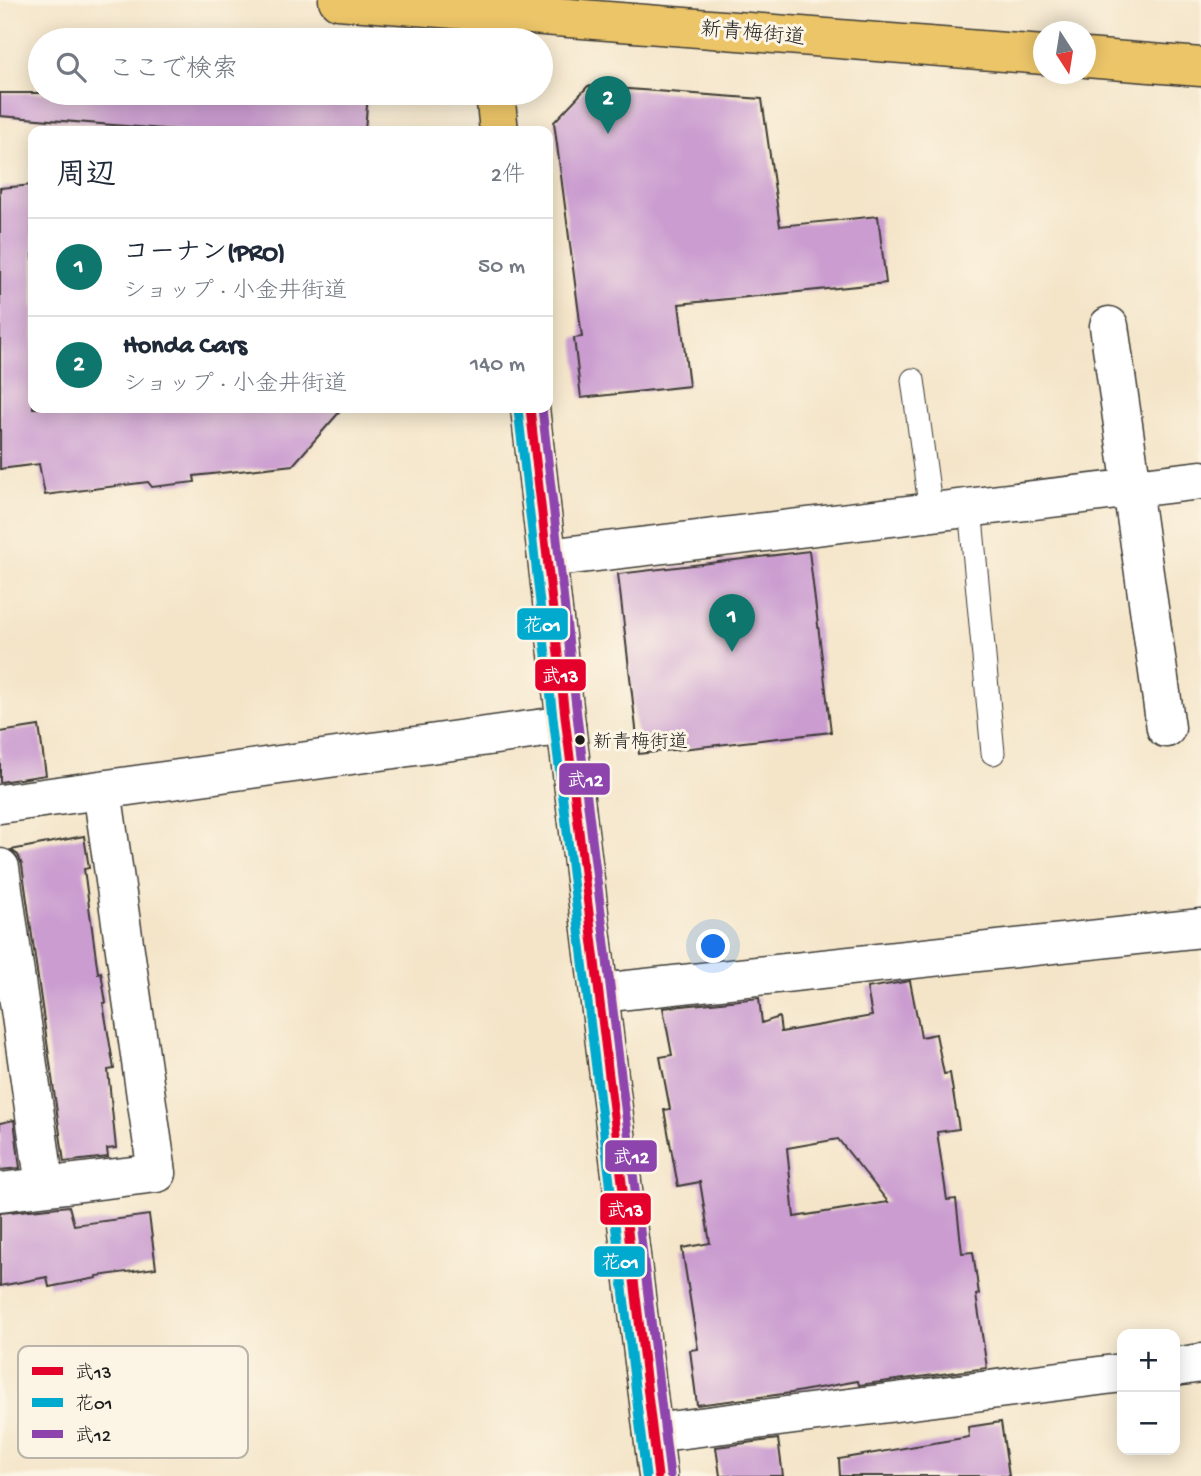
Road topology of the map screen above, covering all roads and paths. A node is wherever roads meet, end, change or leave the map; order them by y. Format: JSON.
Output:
{"nodes":[{"id":1,"x":338,"y":0,"type":"edge"},
{"id":2,"x":485,"y":17,"type":"edge"},
{"id":3,"x":1033,"y":54,"type":"edge"},
{"id":4,"x":1096,"y":59,"type":"edge"},
{"id":5,"x":1201,"y":67,"type":"edge"},
{"id":6,"x":496,"y":105,"type":"edge"},
{"id":7,"x":498,"y":126,"type":"edge"},
{"id":8,"x":1109,"y":326,"type":"dead end"},
{"id":9,"x":913,"y":380,"type":"dead end"},
{"id":10,"x":531,"y":413,"type":"edge"},
{"id":11,"x":1201,"y":480,"type":"edge"},
{"id":12,"x":1132,"y":488,"type":"junction"},
{"id":13,"x":970,"y":507,"type":"junction"},
{"id":14,"x":931,"y":512,"type":"junction"},
{"id":15,"x":547,"y":558,"type":"junction"},
{"id":16,"x":566,"y":725,"type":"junction"},
{"id":17,"x":1166,"y":728,"type":"dead end"},
{"id":18,"x":993,"y":753,"type":"dead end"},
{"id":19,"x":102,"y":790,"type":"junction"},
{"id":20,"x":0,"y":804,"type":"edge"},
{"id":21,"x":0,"y":869,"type":"edge"},
{"id":22,"x":1201,"y":928,"type":"edge"},
{"id":23,"x":600,"y":993,"type":"junction"},
{"id":24,"x":45,"y":1186,"type":"junction"},
{"id":25,"x":0,"y":1192,"type":"edge"},
{"id":26,"x":1201,"y":1363,"type":"edge"},
{"id":27,"x":1180,"y":1366,"type":"edge"},
{"id":28,"x":1117,"y":1374,"type":"edge"},
{"id":29,"x":653,"y":1433,"type":"junction"},
{"id":30,"x":657,"y":1476,"type":"edge"}],
"edges":[{"from":1,"to":2,"type":"main road","name":"新青梅街道"},
{"from":2,"to":3,"type":"main road","name":"新青梅街道"},
{"from":4,"to":5,"type":"main road"},
{"from":6,"to":7,"type":"main road"},
{"from":8,"to":12,"type":"street"},
{"from":9,"to":14,"type":"lane"},
{"from":10,"to":15,"type":"main road"},
{"from":11,"to":12,"type":"street"},
{"from":12,"to":13,"type":"street"},
{"from":12,"to":17,"type":"street"},
{"from":13,"to":14,"type":"street"},
{"from":13,"to":18,"type":"lane"},
{"from":14,"to":15,"type":"street"},
{"from":15,"to":16,"type":"main road"},
{"from":16,"to":19,"type":"street"},
{"from":16,"to":23,"type":"main road"},
{"from":19,"to":20,"type":"street"},
{"from":19,"to":24,"type":"street"},
{"from":21,"to":24,"type":"street"},
{"from":22,"to":23,"type":"street"},
{"from":23,"to":29,"type":"main road"},
{"from":24,"to":25,"type":"street"},
{"from":26,"to":27,"type":"street"},
{"from":28,"to":29,"type":"street"},
{"from":29,"to":30,"type":"main road"}]}
